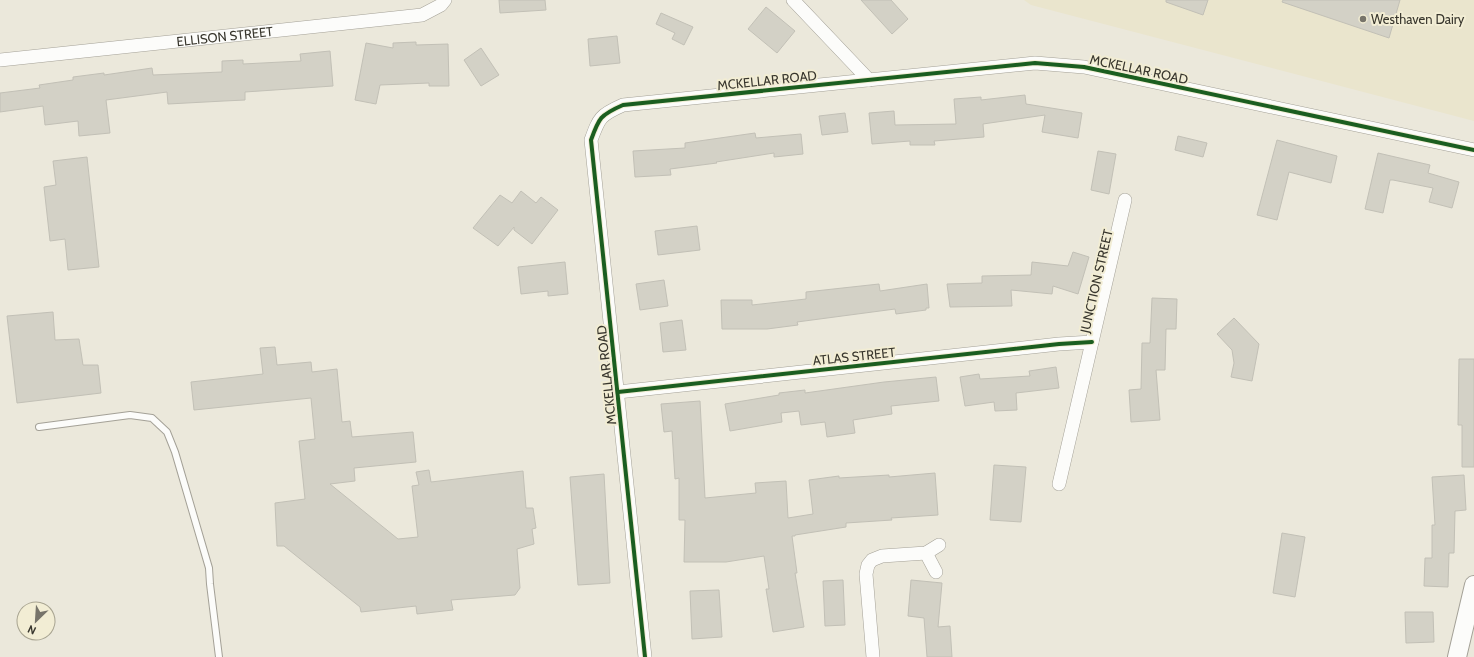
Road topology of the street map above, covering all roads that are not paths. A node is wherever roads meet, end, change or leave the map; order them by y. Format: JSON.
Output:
{"nodes":[{"id":1,"x":445,"y":0,"type":"edge"},
{"id":2,"x":793,"y":0,"type":"edge"},
{"id":3,"x":0,"y":60,"type":"edge"},
{"id":4,"x":869,"y":80,"type":"junction"},
{"id":5,"x":1474,"y":150,"type":"edge"},
{"id":6,"x":1125,"y":200,"type":"dead end"},
{"id":7,"x":1092,"y":342,"type":"junction"},
{"id":8,"x":618,"y":392,"type":"junction"},
{"id":9,"x":38,"y":427,"type":"dead end"},
{"id":10,"x":1059,"y":484,"type":"dead end"},
{"id":11,"x":939,"y":545,"type":"dead end"},
{"id":12,"x":926,"y":553,"type":"junction"},
{"id":13,"x":936,"y":572,"type":"dead end"},
{"id":14,"x":1474,"y":585,"type":"edge"},
{"id":15,"x":219,"y":657,"type":"edge"},
{"id":16,"x":645,"y":657,"type":"edge"},
{"id":17,"x":874,"y":657,"type":"edge"},
{"id":18,"x":1457,"y":657,"type":"edge"}],
"edges":[{"from":1,"to":3,"type":"street","name":"ELLISON STREET"},
{"from":2,"to":4,"type":"street"},
{"from":4,"to":5,"type":"street","name":"MCKELLAR ROAD"},
{"from":4,"to":8,"type":"street","name":"MCKELLAR ROAD"},
{"from":6,"to":7,"type":"street","name":"JUNCTION STREET"},
{"from":7,"to":8,"type":"street","name":"ATLAS STREET"},
{"from":7,"to":10,"type":"street","name":"JUNCTION STREET"},
{"from":8,"to":16,"type":"street","name":"MCKELLAR ROAD"},
{"from":9,"to":15,"type":"lane"},
{"from":11,"to":12,"type":"street"},
{"from":12,"to":13,"type":"street"},
{"from":12,"to":17,"type":"street"},
{"from":14,"to":18,"type":"main road"}]}
